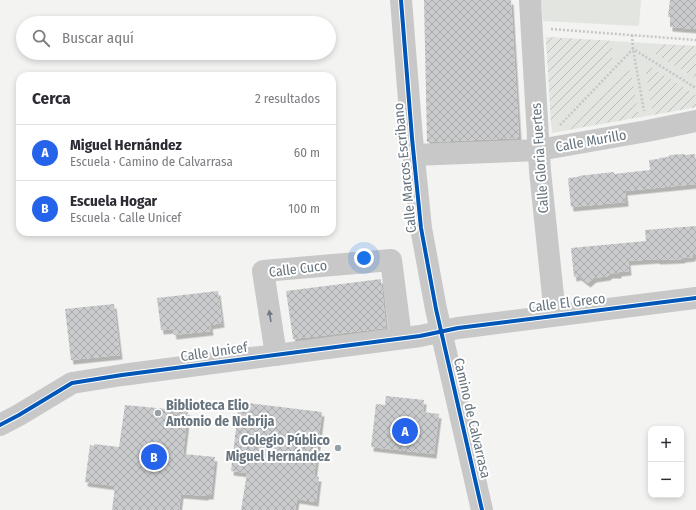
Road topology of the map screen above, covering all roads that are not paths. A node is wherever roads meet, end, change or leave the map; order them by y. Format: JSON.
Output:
{"nodes":[{"id":1,"x":401,"y":0,"type":"edge"},
{"id":2,"x":530,"y":0,"type":"edge"},
{"id":3,"x":696,"y":121,"type":"edge"},
{"id":4,"x":539,"y":150,"type":"junction"},
{"id":5,"x":413,"y":155,"type":"junction"},
{"id":6,"x":696,"y":298,"type":"edge"},
{"id":7,"x":555,"y":315,"type":"junction"},
{"id":8,"x":441,"y":332,"type":"junction"},
{"id":9,"x":401,"y":338,"type":"junction"},
{"id":10,"x":276,"y":355,"type":"junction"},
{"id":11,"x":0,"y":425,"type":"edge"},
{"id":12,"x":482,"y":510,"type":"edge"}],
"edges":[{"from":1,"to":5,"type":"street","name":"Calle Marcos Escribano"},
{"from":2,"to":4,"type":"street","name":"Calle Gloria Fuertes"},
{"from":3,"to":4,"type":"street","name":"Calle Murillo"},
{"from":4,"to":5,"type":"street","name":"Calle Murillo"},
{"from":4,"to":7,"type":"street","name":"Calle Gloria Fuertes"},
{"from":5,"to":8,"type":"street","name":"Calle Marcos Escribano"},
{"from":6,"to":7,"type":"street","name":"Calle El Greco"},
{"from":7,"to":8,"type":"street","name":"Calle El Greco"},
{"from":8,"to":9,"type":"street","name":"Calle Unicef"},
{"from":8,"to":12,"type":"street","name":"Camino de Calvarrasa"},
{"from":9,"to":10,"type":"street","name":"Calle Unicef"},
{"from":10,"to":9,"type":"street","name":"Calle Cuco","one_way":true},
{"from":10,"to":11,"type":"street","name":"Calle Unicef"}]}
